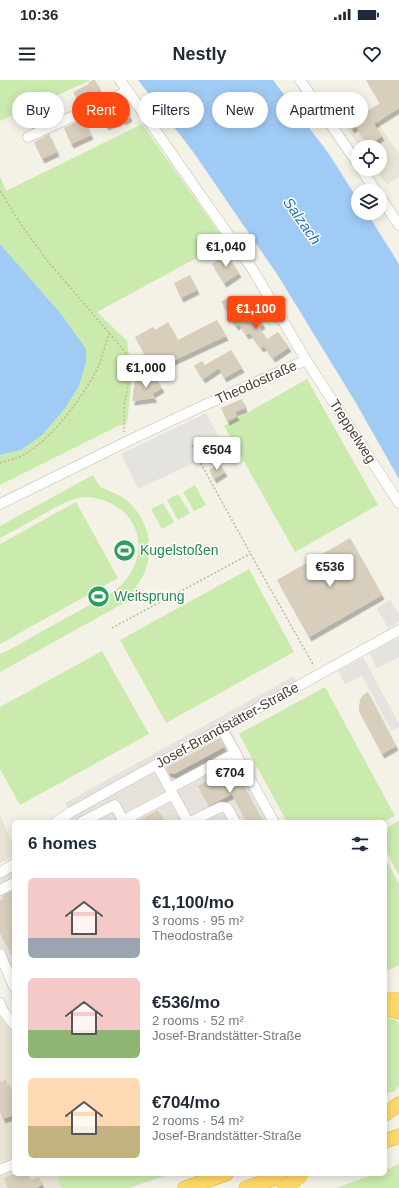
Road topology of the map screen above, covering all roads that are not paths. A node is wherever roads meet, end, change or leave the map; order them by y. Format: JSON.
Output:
{"nodes":[{"id":1,"x":120,"y":80,"type":"edge"},
{"id":2,"x":300,"y":80,"type":"edge"},
{"id":3,"x":128,"y":91,"type":"junction"},
{"id":4,"x":28,"y":137,"type":"dead end"},
{"id":5,"x":351,"y":154,"type":"edge"},
{"id":6,"x":387,"y":207,"type":"edge"},
{"id":7,"x":399,"y":225,"type":"edge"},
{"id":8,"x":306,"y":360,"type":"junction"},
{"id":9,"x":399,"y":503,"type":"edge"},
{"id":10,"x":0,"y":504,"type":"edge"},
{"id":11,"x":399,"y":630,"type":"edge"},
{"id":12,"x":222,"y":729,"type":"junction"},
{"id":13,"x":236,"y":753,"type":"junction"},
{"id":14,"x":157,"y":765,"type":"junction"},
{"id":15,"x":171,"y":791,"type":"junction"},
{"id":16,"x":72,"y":812,"type":"junction"},
{"id":17,"x":59,"y":820,"type":"edge"},
{"id":18,"x":76,"y":820,"type":"edge"},
{"id":19,"x":86,"y":820,"type":"edge"},
{"id":20,"x":123,"y":820,"type":"edge"},
{"id":21,"x":126,"y":820,"type":"edge"},
{"id":22,"x":188,"y":820,"type":"edge"},
{"id":23,"x":193,"y":820,"type":"edge"},
{"id":24,"x":235,"y":820,"type":"edge"},
{"id":25,"x":273,"y":820,"type":"edge"},
{"id":26,"x":12,"y":865,"type":"edge"},
{"id":27,"x":0,"y":873,"type":"edge"},
{"id":28,"x":12,"y":884,"type":"edge"},
{"id":29,"x":0,"y":890,"type":"edge"},
{"id":30,"x":0,"y":954,"type":"edge"},
{"id":31,"x":12,"y":982,"type":"edge"},
{"id":32,"x":387,"y":1000,"type":"edge"},
{"id":33,"x":399,"y":1000,"type":"edge"},
{"id":34,"x":0,"y":1003,"type":"edge"},
{"id":35,"x":387,"y":1009,"type":"edge"},
{"id":36,"x":399,"y":1012,"type":"edge"},
{"id":37,"x":12,"y":1021,"type":"edge"},
{"id":38,"x":399,"y":1104,"type":"edge"},
{"id":39,"x":387,"y":1113,"type":"edge"},
{"id":40,"x":399,"y":1115,"type":"edge"},
{"id":41,"x":387,"y":1119,"type":"edge"},
{"id":42,"x":399,"y":1136,"type":"edge"},
{"id":43,"x":387,"y":1140,"type":"edge"},
{"id":44,"x":12,"y":1165,"type":"edge"},
{"id":45,"x":0,"y":1170,"type":"edge"},
{"id":46,"x":220,"y":1176,"type":"edge"},
{"id":47,"x":290,"y":1182,"type":"edge"},
{"id":48,"x":185,"y":1188,"type":"edge"},
{"id":49,"x":246,"y":1188,"type":"edge"}],
"edges":[{"from":1,"to":3,"type":"street","name":"Theodostraße"},
{"from":2,"to":5,"type":"street"},
{"from":3,"to":4,"type":"street"},
{"from":3,"to":8,"type":"street","name":"Theodostraße"},
{"from":6,"to":7,"type":"street"},
{"from":8,"to":9,"type":"street","name":"Treppelweg"},
{"from":8,"to":10,"type":"street","name":"Theodostraße"},
{"from":11,"to":12,"type":"street","name":"Josef-Brandstätter-Straße"},
{"from":12,"to":13,"type":"street"},
{"from":12,"to":14,"type":"street","name":"Josef-Brandstätter-Straße"},
{"from":13,"to":15,"type":"street"},
{"from":13,"to":25,"type":"street"},
{"from":14,"to":15,"type":"street"},
{"from":14,"to":16,"type":"street","name":"Josef-Brandstätter-Straße"},
{"from":15,"to":21,"type":"street"},
{"from":15,"to":22,"type":"street"},
{"from":16,"to":17,"type":"street","name":"Josef-Brandstätter-Straße"},
{"from":16,"to":18,"type":"street"},
{"from":19,"to":20,"type":"street"},
{"from":23,"to":24,"type":"street"},
{"from":26,"to":27,"type":"street"},
{"from":28,"to":29,"type":"street"},
{"from":30,"to":31,"type":"street"},
{"from":32,"to":33,"type":"highway"},
{"from":34,"to":37,"type":"street"},
{"from":35,"to":36,"type":"highway"},
{"from":38,"to":39,"type":"highway"},
{"from":40,"to":41,"type":"highway"},
{"from":42,"to":43,"type":"highway"},
{"from":44,"to":45,"type":"street"},
{"from":46,"to":48,"type":"highway"},
{"from":47,"to":49,"type":"highway"}]}
